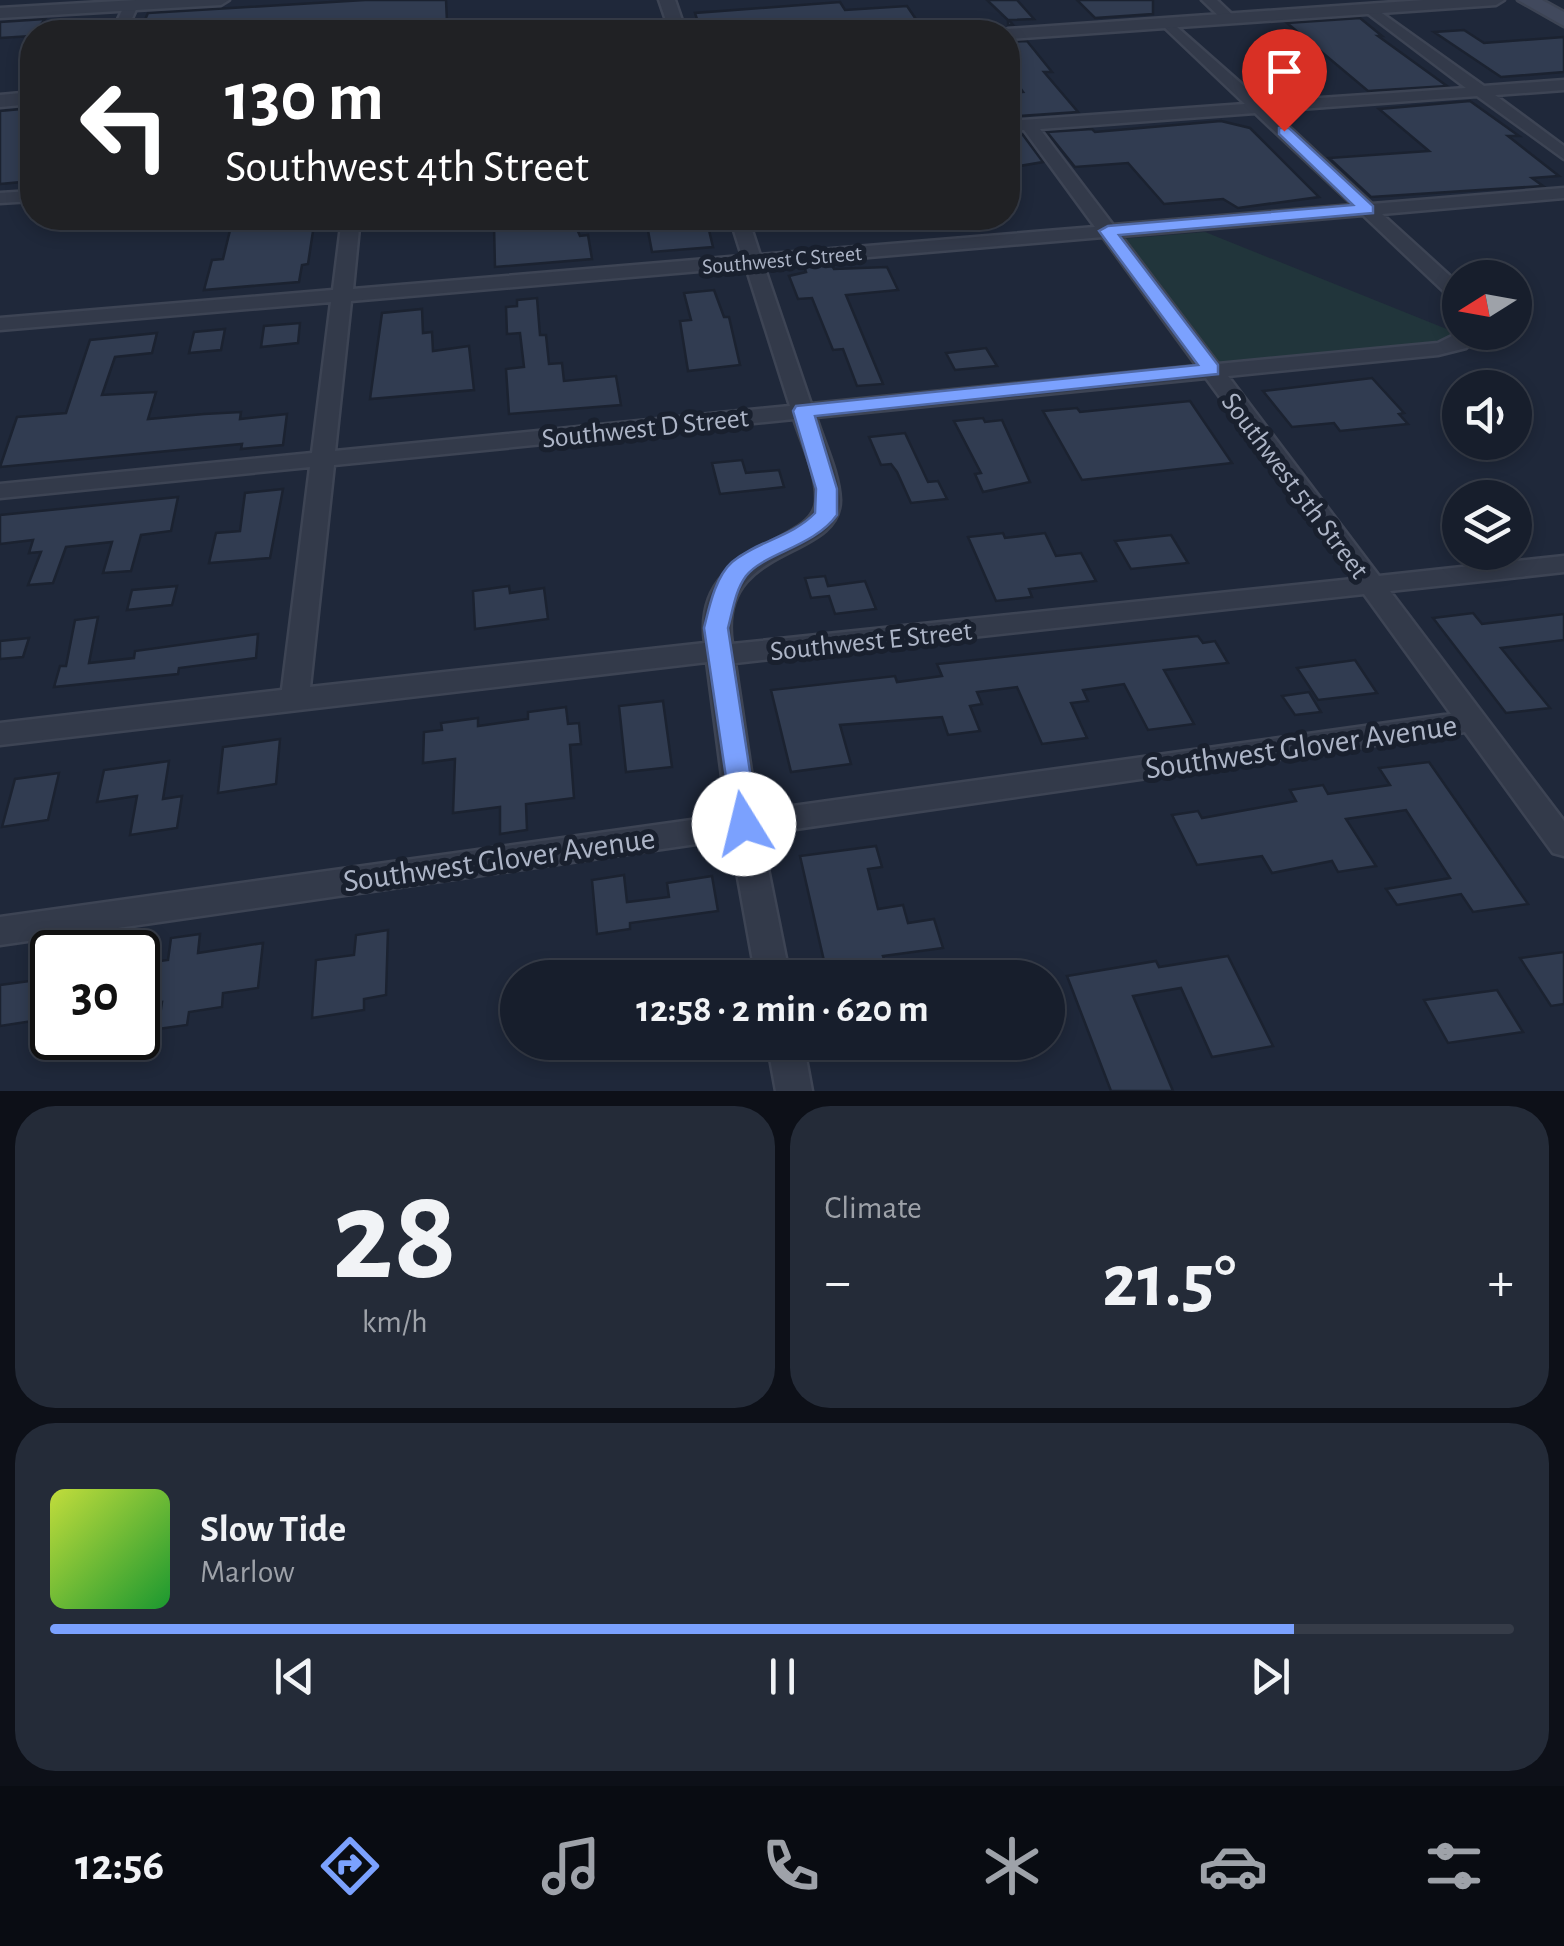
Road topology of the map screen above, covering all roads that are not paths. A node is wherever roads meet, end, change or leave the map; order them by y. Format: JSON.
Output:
{"nodes":[{"id":1,"x":221,"y":0,"type":"edge"},
{"id":2,"x":1209,"y":0,"type":"edge"},
{"id":3,"x":1496,"y":0,"type":"edge"},
{"id":4,"x":1528,"y":0,"type":"edge"},
{"id":5,"x":131,"y":6,"type":"junction"},
{"id":6,"x":1346,"y":6,"type":"edge"},
{"id":7,"x":1372,"y":10,"type":"junction"},
{"id":8,"x":0,"y":14,"type":"edge"},
{"id":9,"x":125,"y":20,"type":"edge"},
{"id":10,"x":1231,"y":20,"type":"junction"},
{"id":11,"x":1564,"y":20,"type":"edge"},
{"id":12,"x":1170,"y":24,"type":"junction"},
{"id":13,"x":1020,"y":33,"type":"edge"},
{"id":14,"x":1564,"y":85,"type":"edge"},
{"id":15,"x":1480,"y":92,"type":"junction"},
{"id":16,"x":1259,"y":108,"type":"junction"},
{"id":17,"x":1020,"y":126,"type":"edge"},
{"id":18,"x":1020,"y":128,"type":"edge"},
{"id":19,"x":1564,"y":154,"type":"edge"},
{"id":20,"x":1564,"y":193,"type":"edge"},
{"id":21,"x":1367,"y":209,"type":"junction"},
{"id":22,"x":350,"y":230,"type":"edge"},
{"id":23,"x":742,"y":230,"type":"edge"},
{"id":24,"x":1108,"y":231,"type":"junction"},
{"id":25,"x":754,"y":261,"type":"junction"},
{"id":26,"x":1442,"y":279,"type":"edge"},
{"id":27,"x":342,"y":296,"type":"junction"},
{"id":28,"x":0,"y":324,"type":"edge"},
{"id":29,"x":1442,"y":347,"type":"edge"},
{"id":30,"x":1211,"y":370,"type":"junction"},
{"id":31,"x":803,"y":411,"type":"junction"},
{"id":32,"x":323,"y":460,"type":"junction"},
{"id":33,"x":0,"y":491,"type":"edge"},
{"id":34,"x":1564,"y":564,"type":"edge"},
{"id":35,"x":1372,"y":586,"type":"junction"},
{"id":36,"x":718,"y":652,"type":"junction"},
{"id":37,"x":295,"y":698,"type":"junction"},
{"id":38,"x":1473,"y":722,"type":"junction"},
{"id":39,"x":0,"y":734,"type":"edge"},
{"id":40,"x":744,"y":824,"type":"junction"},
{"id":41,"x":1564,"y":844,"type":"edge"},
{"id":42,"x":0,"y":931,"type":"edge"},
{"id":43,"x":769,"y":960,"type":"edge"},
{"id":44,"x":788,"y":1060,"type":"edge"},
{"id":45,"x":794,"y":1091,"type":"edge"}],
"edges":[{"from":1,"to":5,"type":"street"},
{"from":2,"to":10,"type":"street"},
{"from":3,"to":7,"type":"street"},
{"from":4,"to":11,"type":"main road"},
{"from":5,"to":8,"type":"street"},
{"from":5,"to":9,"type":"street"},
{"from":6,"to":7,"type":"street"},
{"from":6,"to":10,"type":"street"},
{"from":7,"to":15,"type":"street"},
{"from":10,"to":12,"type":"street"},
{"from":12,"to":13,"type":"street"},
{"from":12,"to":16,"type":"street"},
{"from":14,"to":15,"type":"street"},
{"from":15,"to":16,"type":"street"},
{"from":15,"to":19,"type":"street"},
{"from":16,"to":17,"type":"street"},
{"from":16,"to":21,"type":"street"},
{"from":18,"to":24,"type":"street","name":"Southwest 5th Street"},
{"from":20,"to":21,"type":"street","name":"Southwest C Street"},
{"from":21,"to":24,"type":"street","name":"Southwest C Street"},
{"from":21,"to":26,"type":"street"},
{"from":22,"to":27,"type":"street"},
{"from":23,"to":25,"type":"street"},
{"from":24,"to":25,"type":"street","name":"Southwest C Street"},
{"from":24,"to":30,"type":"street","name":"Southwest 5th Street"},
{"from":25,"to":27,"type":"street","name":"Southwest C Street"},
{"from":25,"to":31,"type":"street"},
{"from":27,"to":28,"type":"street","name":"Southwest C Street"},
{"from":27,"to":32,"type":"street"},
{"from":29,"to":30,"type":"street","name":"Southwest D Street"},
{"from":30,"to":31,"type":"street","name":"Southwest D Street"},
{"from":30,"to":35,"type":"street","name":"Southwest 5th Street"},
{"from":31,"to":32,"type":"street","name":"Southwest D Street"},
{"from":31,"to":36,"type":"street"},
{"from":32,"to":33,"type":"street","name":"Southwest D Street"},
{"from":32,"to":37,"type":"street"},
{"from":34,"to":35,"type":"street","name":"Southwest E Street"},
{"from":35,"to":36,"type":"street","name":"Southwest E Street"},
{"from":35,"to":38,"type":"street","name":"Southwest 5th Street"},
{"from":36,"to":37,"type":"street","name":"Southwest E Street"},
{"from":36,"to":40,"type":"street"},
{"from":37,"to":39,"type":"street","name":"Southwest E Street"},
{"from":38,"to":40,"type":"street","name":"Southwest Glover Avenue"},
{"from":38,"to":41,"type":"street","name":"Southwest 5th Street"},
{"from":40,"to":42,"type":"street","name":"Southwest Glover Avenue"},
{"from":40,"to":43,"type":"street"},
{"from":44,"to":45,"type":"street"}]}
